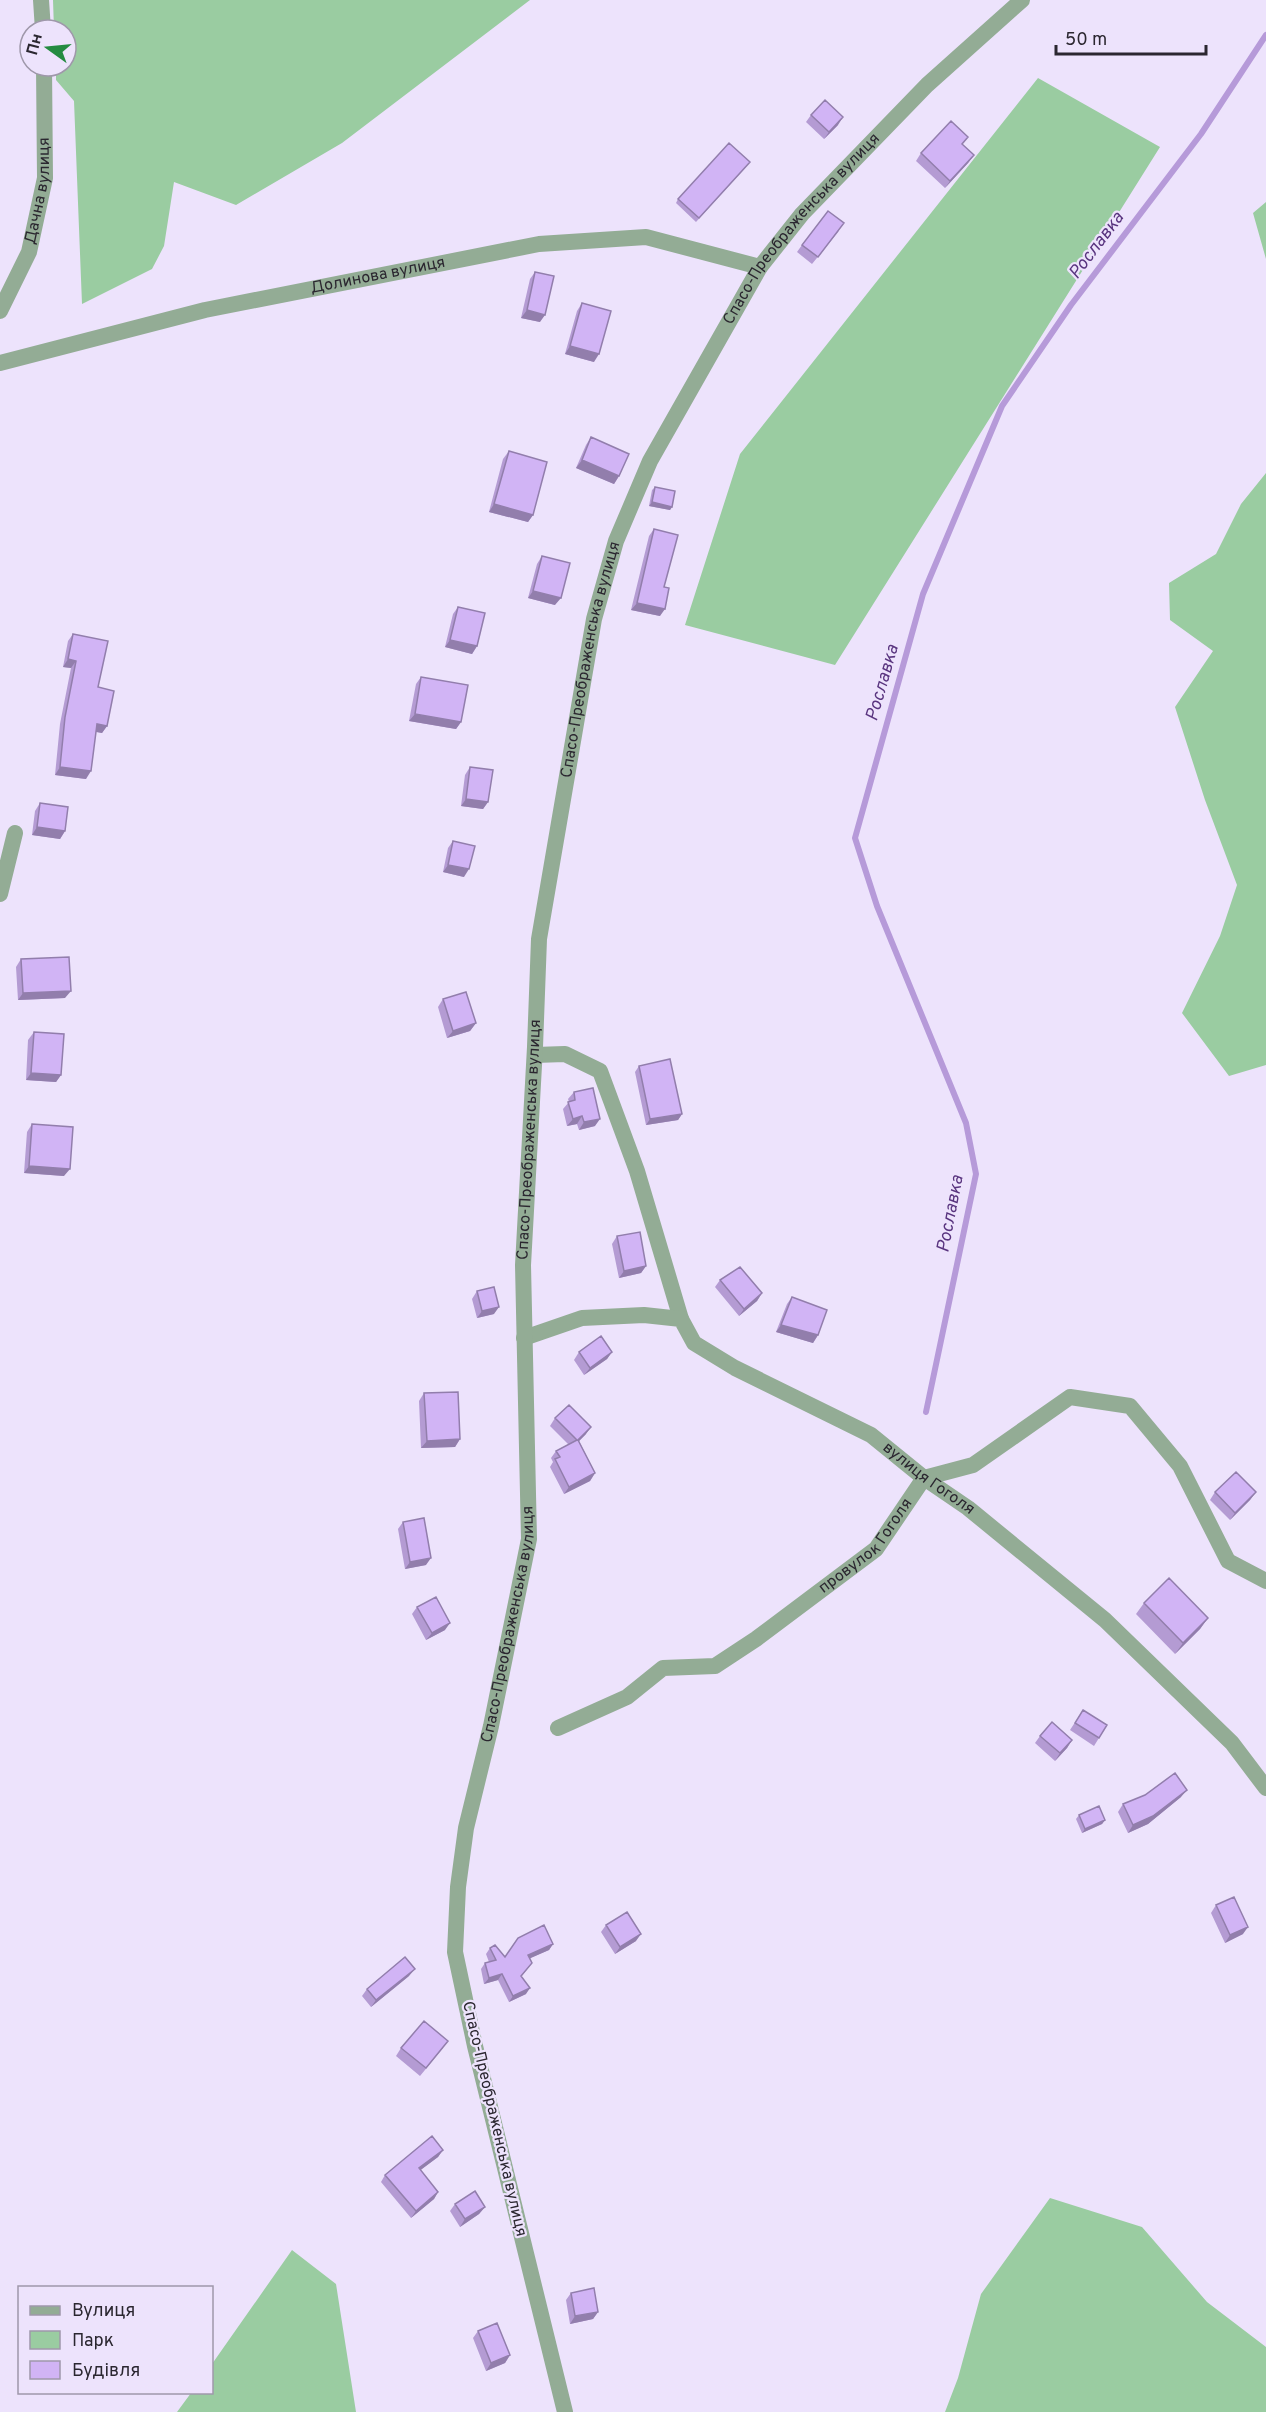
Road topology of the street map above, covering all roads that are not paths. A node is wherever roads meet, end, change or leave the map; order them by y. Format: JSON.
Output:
{"nodes":[{"id":1,"x":41,"y":0,"type":"edge"},
{"id":2,"x":1022,"y":0,"type":"edge"},
{"id":3,"x":42,"y":18,"type":"edge"},
{"id":4,"x":44,"y":78,"type":"edge"},
{"id":5,"x":760,"y":267,"type":"junction"},
{"id":6,"x":0,"y":311,"type":"edge"},
{"id":7,"x":0,"y":363,"type":"edge"},
{"id":8,"x":15,"y":833,"type":"dead end"},
{"id":9,"x":0,"y":894,"type":"edge"},
{"id":10,"x":535,"y":1055,"type":"junction"},
{"id":11,"x":681,"y":1319,"type":"junction"},
{"id":12,"x":524,"y":1338,"type":"junction"},
{"id":13,"x":924,"y":1478,"type":"junction"},
{"id":14,"x":1266,"y":1581,"type":"edge"},
{"id":15,"x":558,"y":1728,"type":"dead end"},
{"id":16,"x":1266,"y":1788,"type":"edge"},
{"id":17,"x":565,"y":2412,"type":"edge"}],
"edges":[{"from":1,"to":3,"type":"street"},
{"from":2,"to":5,"type":"street","name":"Спасо-Преображенська вулиця"},
{"from":4,"to":6,"type":"street","name":"Дачна вулиця"},
{"from":5,"to":7,"type":"street","name":"Долинова вулиця"},
{"from":5,"to":10,"type":"street","name":"Спасо-Преображенська вулиця"},
{"from":8,"to":9,"type":"street"},
{"from":10,"to":11,"type":"street","name":"вулиця Гоголя"},
{"from":10,"to":12,"type":"street","name":"Спасо-Преображенська вулиця"},
{"from":11,"to":12,"type":"street"},
{"from":11,"to":13,"type":"street","name":"вулиця Гоголя"},
{"from":12,"to":17,"type":"street","name":"Спасо-Преображенська вулиця"},
{"from":13,"to":14,"type":"street"},
{"from":13,"to":15,"type":"street","name":"провулок Гоголя"},
{"from":13,"to":16,"type":"street","name":"вулиця Гоголя"}]}
